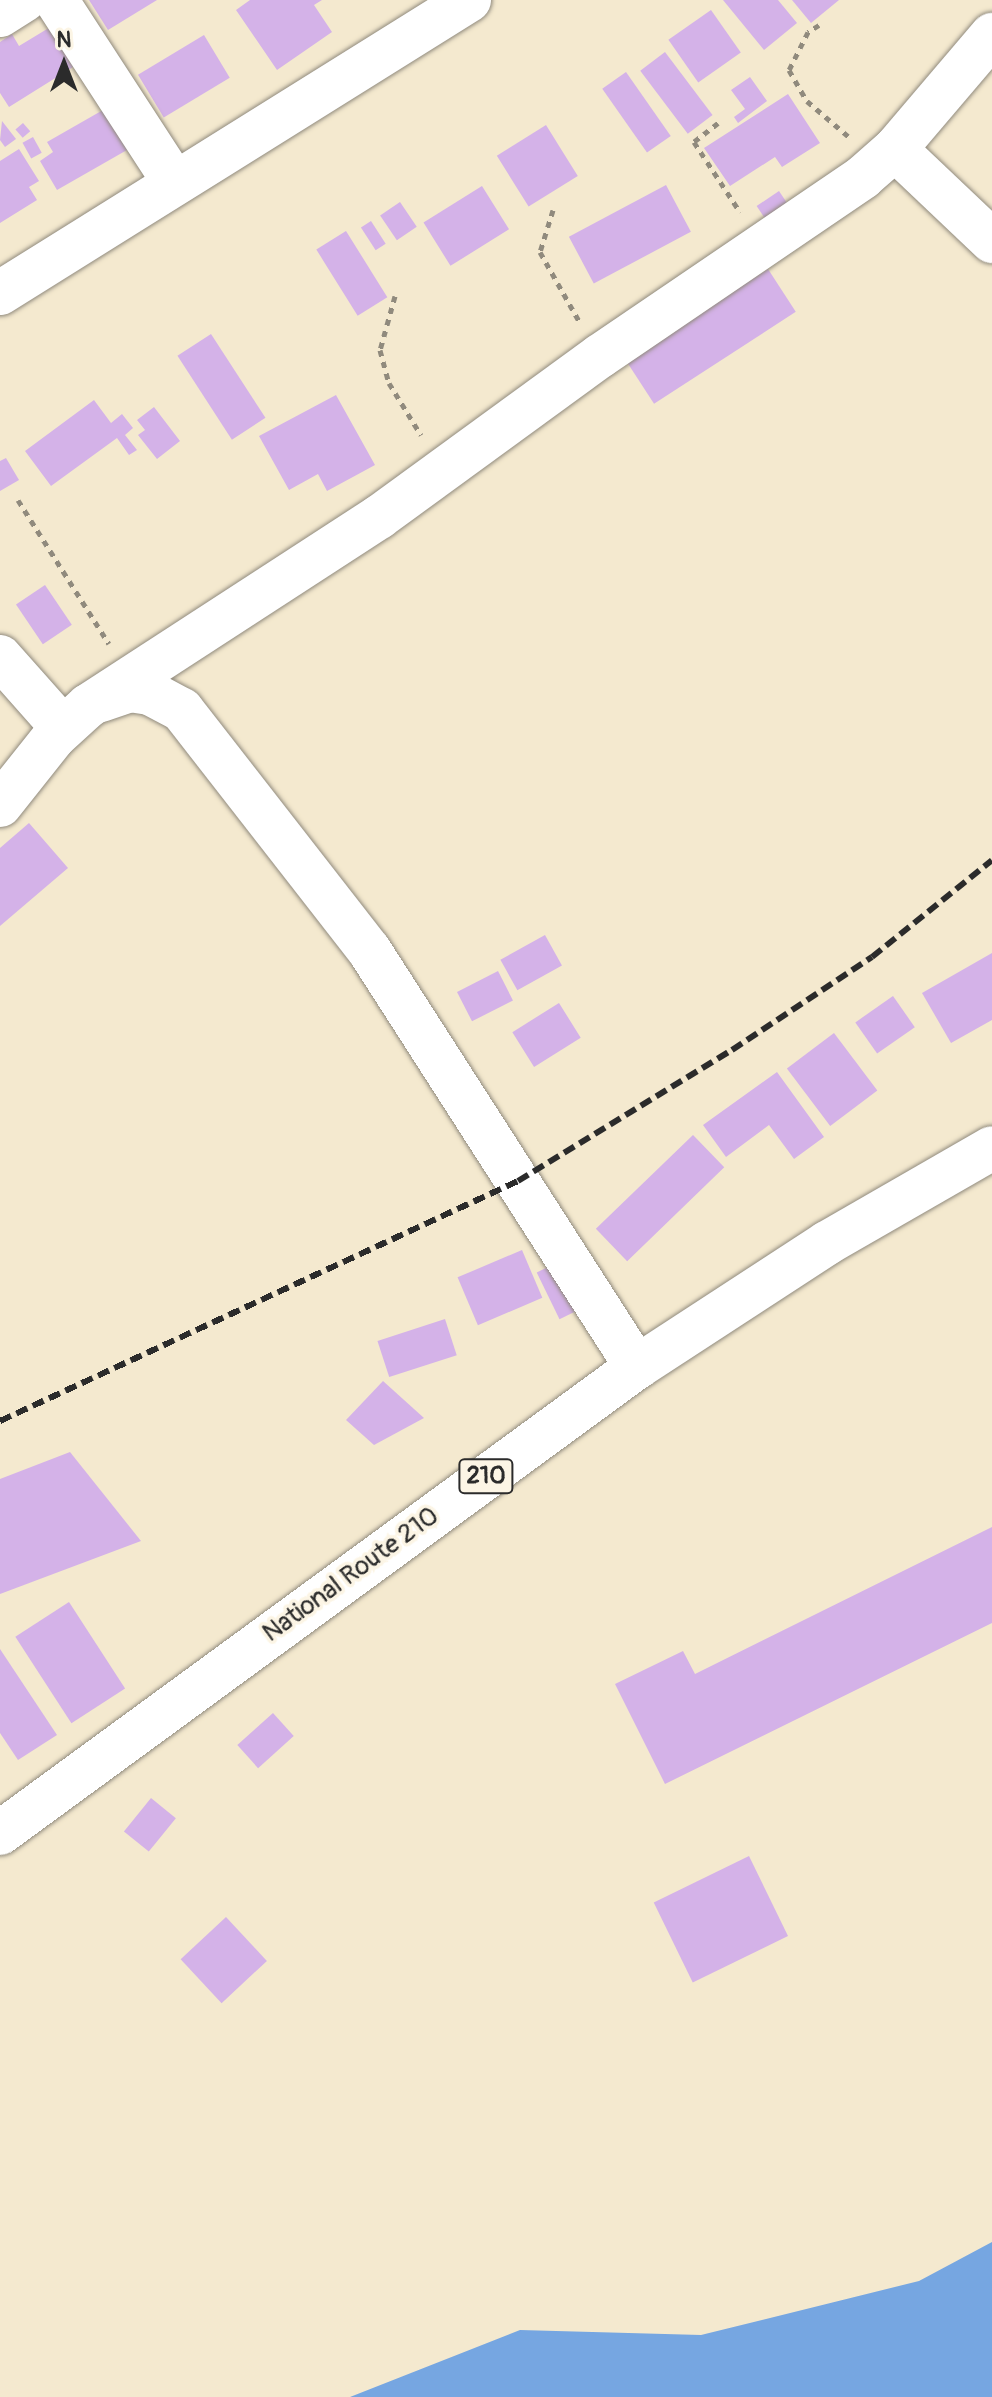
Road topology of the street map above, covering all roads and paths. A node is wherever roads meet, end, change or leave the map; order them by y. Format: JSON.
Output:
{"nodes":[{"id":1,"x":24,"y":0,"type":"edge"},
{"id":2,"x":56,"y":0,"type":"edge"},
{"id":3,"x":469,"y":0,"type":"edge"},
{"id":4,"x":0,"y":15,"type":"edge"},
{"id":5,"x":819,"y":25,"type":"dead end"},
{"id":6,"x":992,"y":35,"type":"edge"},
{"id":7,"x":718,"y":123,"type":"dead end"},
{"id":8,"x":895,"y":149,"type":"junction"},
{"id":9,"x":175,"y":183,"type":"junction"},
{"id":10,"x":553,"y":210,"type":"dead end"},
{"id":11,"x":992,"y":241,"type":"edge"},
{"id":12,"x":766,"y":243,"type":"junction"},
{"id":13,"x":0,"y":293,"type":"edge"},
{"id":14,"x":395,"y":296,"type":"dead end"},
{"id":15,"x":600,"y":356,"type":"junction"},
{"id":16,"x":443,"y":470,"type":"junction"},
{"id":17,"x":18,"y":500,"type":"dead end"},
{"id":18,"x":0,"y":657,"type":"edge"},
{"id":19,"x":130,"y":678,"type":"junction"},
{"id":20,"x":75,"y":717,"type":"junction"},
{"id":21,"x":0,"y":805,"type":"edge"},
{"id":22,"x":992,"y":1148,"type":"edge"},
{"id":23,"x":637,"y":1367,"type":"junction"},
{"id":24,"x":0,"y":1833,"type":"edge"}],
"edges":[{"from":1,"to":4,"type":"main road"},
{"from":2,"to":9,"type":"main road"},
{"from":3,"to":9,"type":"main road"},
{"from":5,"to":8,"type":"path"},
{"from":6,"to":8,"type":"main road"},
{"from":7,"to":12,"type":"path"},
{"from":8,"to":11,"type":"main road"},
{"from":8,"to":12,"type":"main road"},
{"from":9,"to":13,"type":"main road"},
{"from":10,"to":15,"type":"path"},
{"from":12,"to":15,"type":"main road"},
{"from":14,"to":16,"type":"path"},
{"from":15,"to":16,"type":"main road"},
{"from":16,"to":19,"type":"main road"},
{"from":17,"to":19,"type":"path"},
{"from":18,"to":20,"type":"main road"},
{"from":19,"to":20,"type":"main road"},
{"from":20,"to":21,"type":"main road"},
{"from":20,"to":23,"type":"main road"},
{"from":22,"to":23,"type":"main road","name":"National Route 210","number":"210"},
{"from":23,"to":24,"type":"main road","name":"National Route 210","number":"210"}]}
